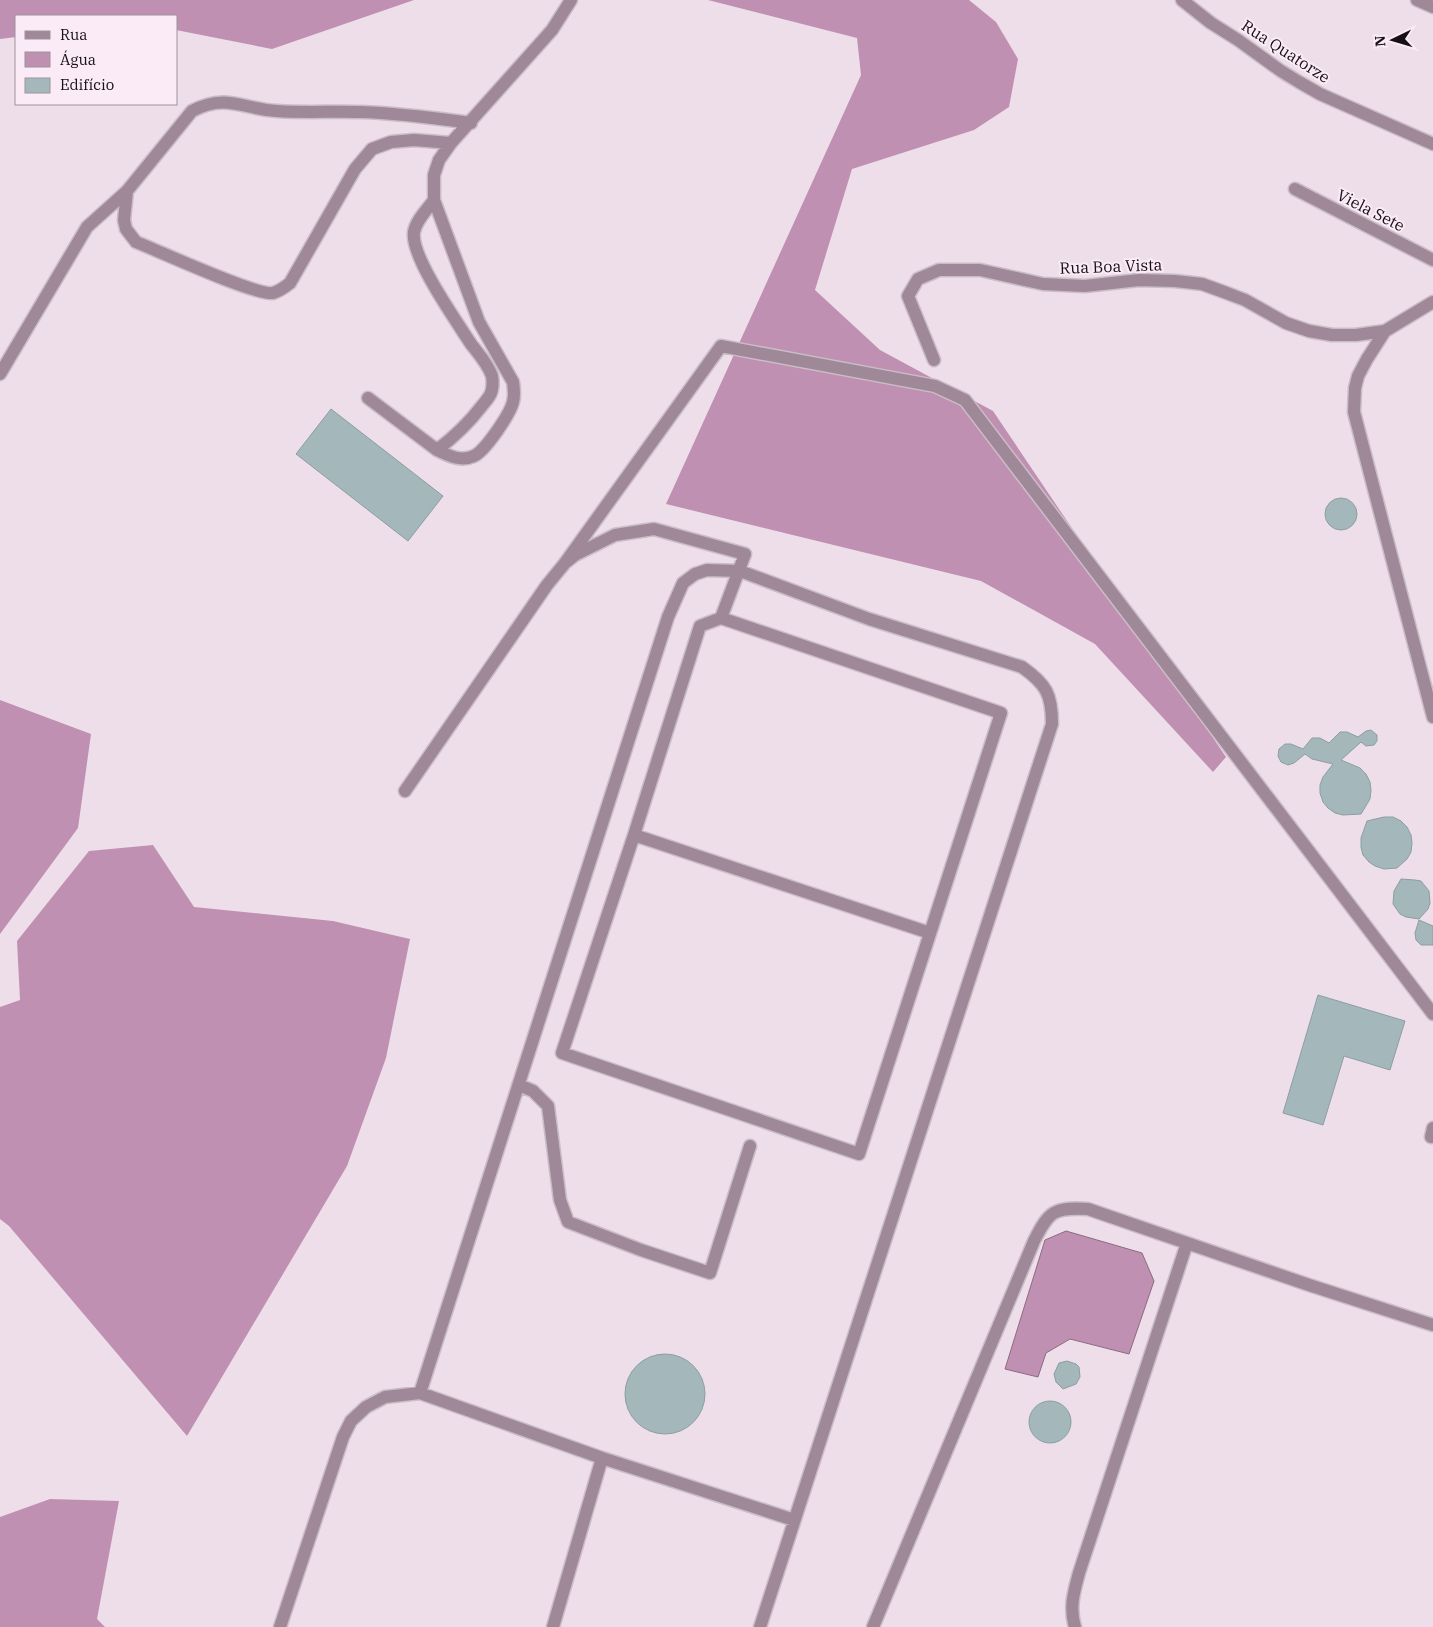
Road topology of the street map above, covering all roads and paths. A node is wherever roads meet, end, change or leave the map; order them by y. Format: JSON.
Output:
{"nodes":[{"id":1,"x":571,"y":0,"type":"edge"},
{"id":2,"x":1182,"y":0,"type":"edge"},
{"id":3,"x":1417,"y":0,"type":"edge"},
{"id":4,"x":1433,"y":7,"type":"edge"},
{"id":5,"x":471,"y":123,"type":"junction"},
{"id":6,"x":451,"y":143,"type":"junction"},
{"id":7,"x":1433,"y":144,"type":"edge"},
{"id":8,"x":1295,"y":189,"type":"dead end"},
{"id":9,"x":127,"y":192,"type":"junction"},
{"id":10,"x":434,"y":200,"type":"junction"},
{"id":11,"x":1433,"y":260,"type":"edge"},
{"id":12,"x":1433,"y":302,"type":"edge"},
{"id":13,"x":479,"y":322,"type":"junction"},
{"id":14,"x":461,"y":329,"type":"junction"},
{"id":15,"x":1386,"y":331,"type":"junction"},
{"id":16,"x":934,"y":360,"type":"dead end"},
{"id":17,"x":0,"y":374,"type":"edge"},
{"id":18,"x":368,"y":398,"type":"dead end"},
{"id":19,"x":437,"y":450,"type":"junction"},
{"id":20,"x":565,"y":563,"type":"junction"},
{"id":21,"x":740,"y":571,"type":"junction"},
{"id":22,"x":721,"y":618,"type":"junction"},
{"id":23,"x":1433,"y":718,"type":"edge"},
{"id":24,"x":405,"y":791,"type":"dead end"},
{"id":25,"x":634,"y":835,"type":"junction"},
{"id":26,"x":930,"y":933,"type":"junction"},
{"id":27,"x":1433,"y":1014,"type":"edge"},
{"id":28,"x":519,"y":1085,"type":"junction"},
{"id":29,"x":750,"y":1146,"type":"dead end"},
{"id":30,"x":1187,"y":1243,"type":"junction"},
{"id":31,"x":1433,"y":1326,"type":"edge"},
{"id":32,"x":420,"y":1393,"type":"junction"},
{"id":33,"x":602,"y":1458,"type":"junction"},
{"id":34,"x":794,"y":1520,"type":"junction"},
{"id":35,"x":280,"y":1627,"type":"edge"},
{"id":36,"x":553,"y":1627,"type":"edge"},
{"id":37,"x":760,"y":1627,"type":"edge"},
{"id":38,"x":873,"y":1627,"type":"edge"},
{"id":39,"x":1075,"y":1627,"type":"edge"}],
"edges":[{"from":1,"to":5,"type":"street"},
{"from":2,"to":7,"type":"street","name":"Rua Quatorze"},
{"from":3,"to":4,"type":"street"},
{"from":5,"to":6,"type":"street"},
{"from":5,"to":9,"type":"street"},
{"from":6,"to":9,"type":"street"},
{"from":6,"to":10,"type":"street"},
{"from":8,"to":11,"type":"street","name":"Viela Sete"},
{"from":9,"to":17,"type":"street"},
{"from":10,"to":13,"type":"street"},
{"from":10,"to":14,"type":"street"},
{"from":12,"to":15,"type":"street"},
{"from":13,"to":14,"type":"street"},
{"from":13,"to":19,"type":"street"},
{"from":14,"to":19,"type":"street"},
{"from":15,"to":16,"type":"street","name":"Rua Boa Vista"},
{"from":15,"to":23,"type":"street"},
{"from":18,"to":19,"type":"street"},
{"from":20,"to":21,"type":"street"},
{"from":20,"to":24,"type":"street"},
{"from":20,"to":27,"type":"street"},
{"from":21,"to":22,"type":"street"},
{"from":21,"to":28,"type":"street"},
{"from":21,"to":34,"type":"street"},
{"from":22,"to":25,"type":"street"},
{"from":22,"to":26,"type":"street"},
{"from":25,"to":26,"type":"street"},
{"from":25,"to":26,"type":"street"},
{"from":28,"to":29,"type":"street"},
{"from":28,"to":32,"type":"street"},
{"from":30,"to":31,"type":"street"},
{"from":30,"to":38,"type":"street"},
{"from":30,"to":39,"type":"street"},
{"from":32,"to":33,"type":"street"},
{"from":32,"to":35,"type":"street"},
{"from":33,"to":34,"type":"street"},
{"from":33,"to":36,"type":"street"},
{"from":34,"to":37,"type":"street"}]}
